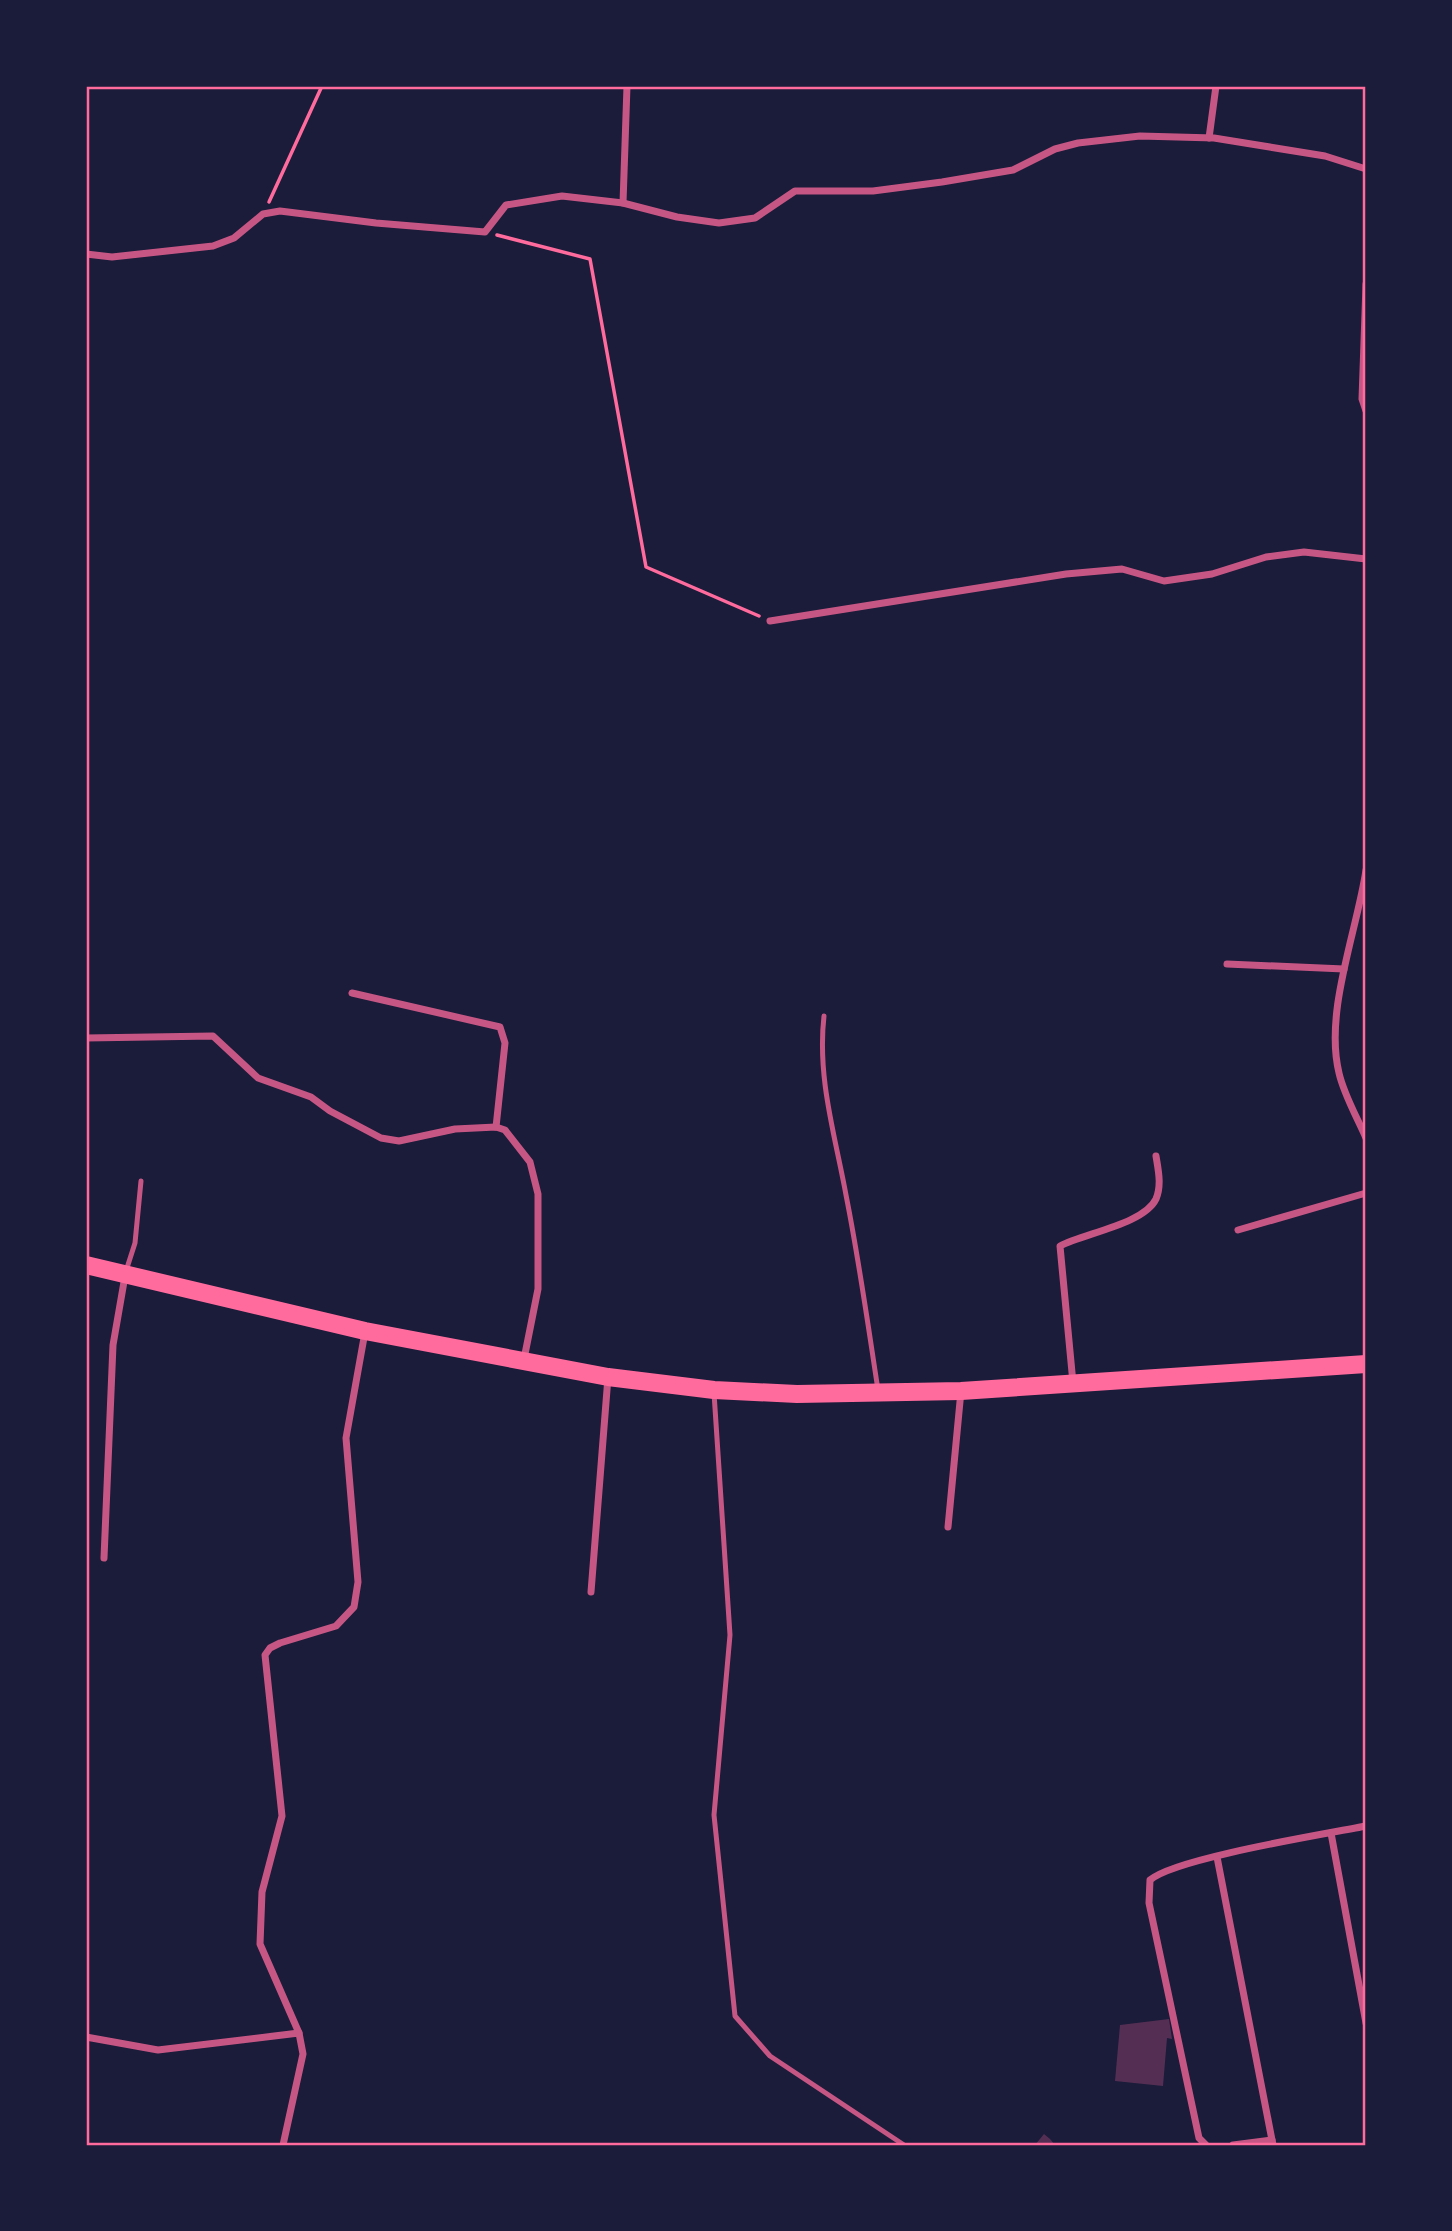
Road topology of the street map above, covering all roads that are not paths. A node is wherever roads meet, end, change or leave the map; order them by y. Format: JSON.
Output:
{"nodes":[{"id":1,"x":627,"y":86,"type":"edge"},
{"id":2,"x":1216,"y":86,"type":"edge"},
{"id":3,"x":1209,"y":138,"type":"junction"},
{"id":4,"x":1366,"y":169,"type":"edge"},
{"id":5,"x":623,"y":203,"type":"junction"},
{"id":6,"x":86,"y":254,"type":"edge"},
{"id":7,"x":1366,"y":284,"type":"edge"},
{"id":8,"x":1366,"y":411,"type":"edge"},
{"id":9,"x":1366,"y":559,"type":"edge"},
{"id":10,"x":771,"y":621,"type":"road end"},
{"id":11,"x":1366,"y":870,"type":"edge"},
{"id":12,"x":1227,"y":964,"type":"dead end"},
{"id":13,"x":1344,"y":969,"type":"junction"},
{"id":14,"x":352,"y":993,"type":"dead end"},
{"id":15,"x":824,"y":1016,"type":"dead end"},
{"id":16,"x":86,"y":1038,"type":"edge"},
{"id":17,"x":496,"y":1127,"type":"junction"},
{"id":18,"x":1366,"y":1138,"type":"edge"},
{"id":19,"x":1156,"y":1156,"type":"dead end"},
{"id":20,"x":141,"y":1181,"type":"dead end"},
{"id":21,"x":1366,"y":1193,"type":"edge"},
{"id":22,"x":1238,"y":1230,"type":"dead end"},
{"id":23,"x":86,"y":1265,"type":"edge"},
{"id":24,"x":125,"y":1274,"type":"junction"},
{"id":25,"x":365,"y":1331,"type":"junction"},
{"id":26,"x":524,"y":1360,"type":"junction"},
{"id":27,"x":1366,"y":1364,"type":"edge"},
{"id":28,"x":608,"y":1377,"type":"junction"},
{"id":29,"x":1073,"y":1384,"type":"junction"},
{"id":30,"x":714,"y":1390,"type":"junction"},
{"id":31,"x":961,"y":1391,"type":"junction"},
{"id":32,"x":878,"y":1392,"type":"junction"},
{"id":33,"x":948,"y":1527,"type":"dead end"},
{"id":34,"x":104,"y":1558,"type":"dead end"},
{"id":35,"x":591,"y":1592,"type":"dead end"},
{"id":36,"x":1366,"y":1826,"type":"edge"},
{"id":37,"x":1331,"y":1833,"type":"junction"},
{"id":38,"x":1217,"y":1857,"type":"junction"},
{"id":39,"x":1366,"y":2023,"type":"edge"},
{"id":40,"x":299,"y":2033,"type":"junction"},
{"id":41,"x":86,"y":2037,"type":"edge"},
{"id":42,"x":1272,"y":2143,"type":"edge"},
{"id":43,"x":283,"y":2145,"type":"edge"},
{"id":44,"x":904,"y":2145,"type":"edge"},
{"id":45,"x":1206,"y":2145,"type":"edge"},
{"id":46,"x":1233,"y":2145,"type":"edge"}],
"edges":[{"from":1,"to":5,"type":"street"},
{"from":2,"to":3,"type":"street"},
{"from":3,"to":4,"type":"street"},
{"from":3,"to":5,"type":"street"},
{"from":5,"to":6,"type":"street"},
{"from":7,"to":8,"type":"street"},
{"from":9,"to":10,"type":"street"},
{"from":11,"to":13,"type":"street"},
{"from":12,"to":13,"type":"street"},
{"from":13,"to":18,"type":"street"},
{"from":14,"to":17,"type":"street"},
{"from":15,"to":32,"type":"lane"},
{"from":16,"to":17,"type":"street"},
{"from":17,"to":26,"type":"street"},
{"from":19,"to":29,"type":"street"},
{"from":20,"to":24,"type":"lane"},
{"from":21,"to":22,"type":"street"},
{"from":23,"to":24,"type":"main road"},
{"from":24,"to":25,"type":"main road"},
{"from":24,"to":34,"type":"street"},
{"from":25,"to":26,"type":"main road"},
{"from":25,"to":40,"type":"street"},
{"from":26,"to":28,"type":"main road"},
{"from":27,"to":29,"type":"main road"},
{"from":28,"to":30,"type":"main road"},
{"from":28,"to":35,"type":"street"},
{"from":29,"to":31,"type":"main road"},
{"from":30,"to":32,"type":"main road"},
{"from":30,"to":44,"type":"lane"},
{"from":31,"to":32,"type":"main road"},
{"from":31,"to":33,"type":"street"},
{"from":36,"to":37,"type":"street"},
{"from":37,"to":38,"type":"street"},
{"from":37,"to":39,"type":"street"},
{"from":38,"to":42,"type":"street"},
{"from":38,"to":45,"type":"street"},
{"from":40,"to":41,"type":"street"},
{"from":40,"to":43,"type":"street"},
{"from":42,"to":46,"type":"street"}]}
